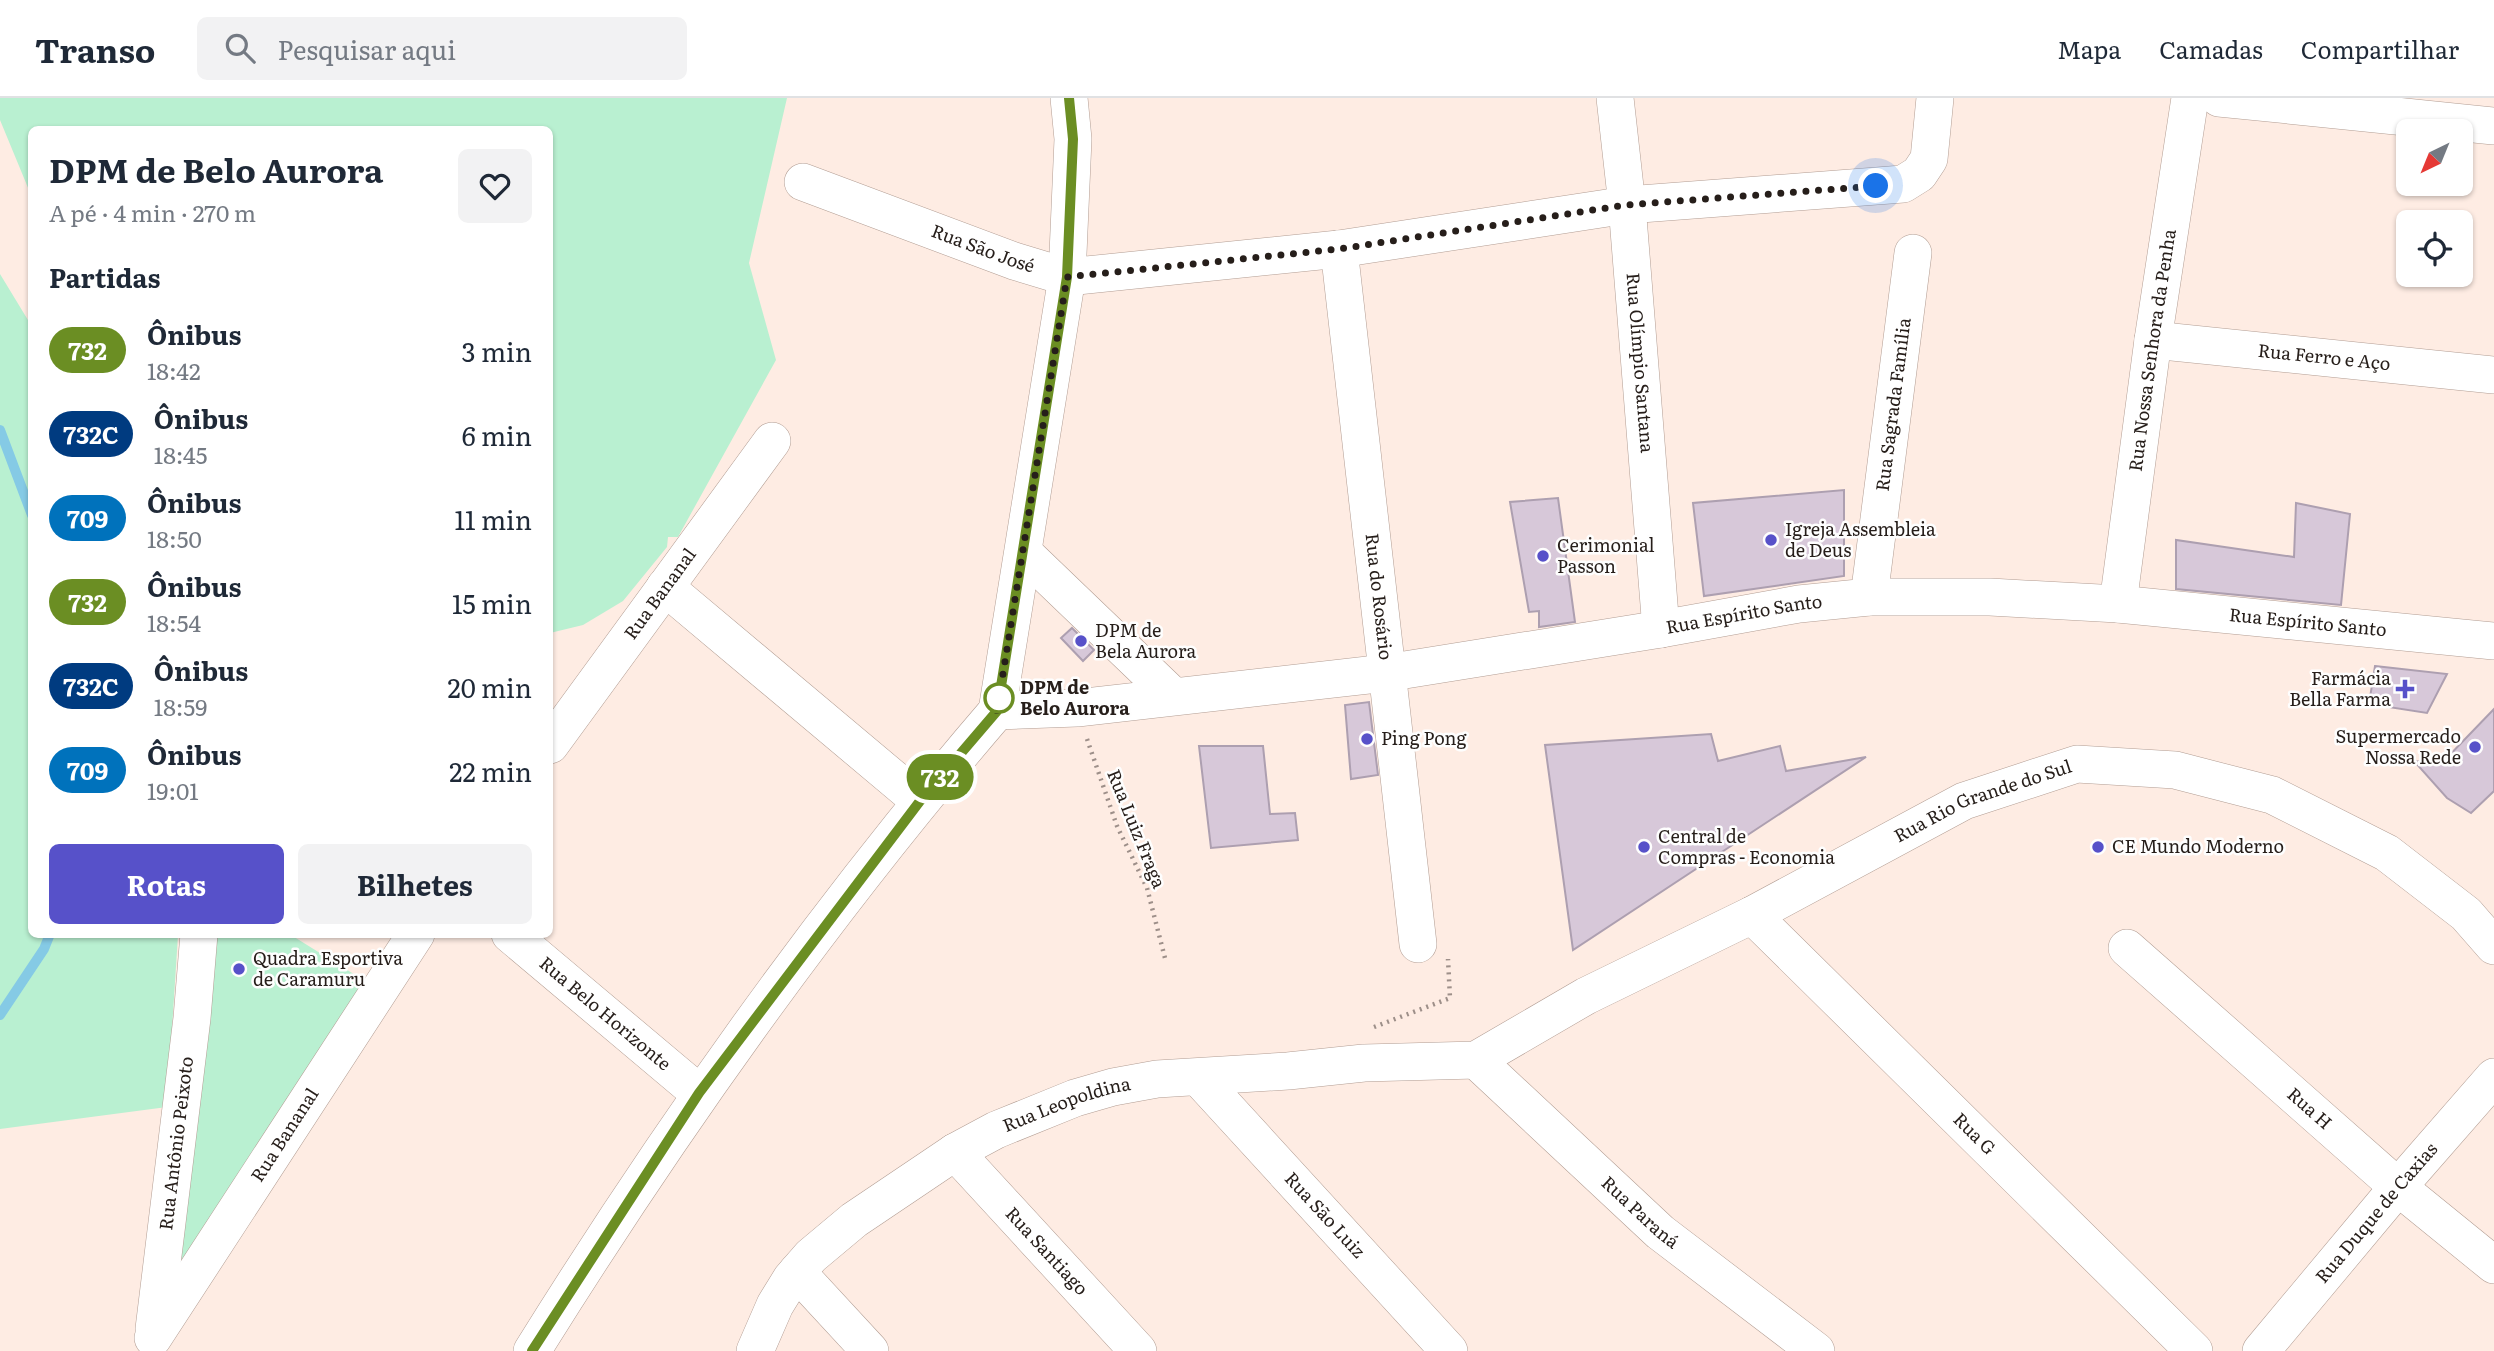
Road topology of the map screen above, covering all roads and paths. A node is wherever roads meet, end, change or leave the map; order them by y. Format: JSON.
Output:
{"nodes":[{"id":1,"x":1069,"y":98,"type":"edge"},
{"id":2,"x":1615,"y":98,"type":"edge"},
{"id":3,"x":1935,"y":98,"type":"edge"},
{"id":4,"x":2190,"y":98,"type":"edge"},
{"id":5,"x":2219,"y":98,"type":"edge"},
{"id":6,"x":2494,"y":126,"type":"edge"},
{"id":7,"x":803,"y":182,"type":"dead end"},
{"id":8,"x":1626,"y":205,"type":"junction"},
{"id":9,"x":1339,"y":249,"type":"junction"},
{"id":10,"x":1913,"y":253,"type":"dead end"},
{"id":11,"x":1067,"y":277,"type":"junction"},
{"id":12,"x":2153,"y":340,"type":"junction"},
{"id":13,"x":2494,"y":375,"type":"edge"},
{"id":14,"x":772,"y":441,"type":"dead end"},
{"id":15,"x":1024,"y":553,"type":"junction"},
{"id":16,"x":664,"y":587,"type":"junction"},
{"id":17,"x":1869,"y":597,"type":"junction"},
{"id":18,"x":2118,"y":604,"type":"junction"},
{"id":19,"x":1661,"y":629,"type":"junction"},
{"id":20,"x":2493,"y":642,"type":"edge"},
{"id":21,"x":1386,"y":673,"type":"junction"},
{"id":22,"x":1173,"y":696,"type":"junction"},
{"id":23,"x":1077,"y":708,"type":"junction"},
{"id":24,"x":997,"y":711,"type":"junction"},
{"id":25,"x":553,"y":741,"type":"edge"},
{"id":26,"x":920,"y":801,"type":"junction"},
{"id":27,"x":1752,"y":915,"type":"junction"},
{"id":28,"x":199,"y":938,"type":"edge"},
{"id":29,"x":413,"y":938,"type":"edge"},
{"id":30,"x":515,"y":938,"type":"edge"},
{"id":31,"x":2494,"y":946,"type":"edge"},
{"id":32,"x":2126,"y":948,"type":"dead end"},
{"id":33,"x":1433,"y":950,"type":"joint"},
{"id":34,"x":1166,"y":961,"type":"dead end"},
{"id":35,"x":1476,"y":1060,"type":"junction"},
{"id":36,"x":1364,"y":1063,"type":"junction"},
{"id":37,"x":2494,"y":1077,"type":"edge"},
{"id":38,"x":1199,"y":1078,"type":"junction"},
{"id":39,"x":699,"y":1093,"type":"junction"},
{"id":40,"x":955,"y":1152,"type":"junction"},
{"id":41,"x":2398,"y":1187,"type":"junction"},
{"id":42,"x":2494,"y":1265,"type":"edge"},
{"id":43,"x":797,"y":1272,"type":"junction"},
{"id":44,"x":153,"y":1345,"type":"edge"},
{"id":45,"x":532,"y":1351,"type":"edge"},
{"id":46,"x":755,"y":1351,"type":"edge"},
{"id":47,"x":870,"y":1351,"type":"edge"},
{"id":48,"x":1138,"y":1351,"type":"edge"},
{"id":49,"x":1449,"y":1351,"type":"edge"},
{"id":50,"x":1816,"y":1351,"type":"edge"},
{"id":51,"x":2194,"y":1351,"type":"edge"},
{"id":52,"x":2261,"y":1351,"type":"edge"}],
"edges":[{"from":1,"to":11,"type":"street"},
{"from":2,"to":8,"type":"street","name":"Rua Olímpio Santana"},
{"from":3,"to":8,"type":"street","name":"Rua São José"},
{"from":4,"to":12,"type":"street","name":"Rua Nossa Senhora da Penha"},
{"from":5,"to":6,"type":"street"},
{"from":7,"to":11,"type":"street","name":"Rua São José"},
{"from":8,"to":9,"type":"street","name":"Rua São José"},
{"from":8,"to":19,"type":"street","name":"Rua Olímpio Santana"},
{"from":9,"to":11,"type":"street","name":"Rua São José"},
{"from":9,"to":21,"type":"street","name":"Rua do Rosário"},
{"from":10,"to":17,"type":"street","name":"Rua Sagrada Família"},
{"from":11,"to":15,"type":"street"},
{"from":12,"to":13,"type":"street","name":"Rua Ferro e Aço"},
{"from":12,"to":18,"type":"street","name":"Rua Nossa Senhora da Penha"},
{"from":14,"to":16,"type":"street","name":"Rua Bananal"},
{"from":15,"to":22,"type":"street"},
{"from":15,"to":24,"type":"street"},
{"from":16,"to":25,"type":"street","name":"Rua Bananal"},
{"from":16,"to":26,"type":"street"},
{"from":17,"to":18,"type":"street","name":"Rua Espírito Santo"},
{"from":17,"to":19,"type":"street","name":"Rua Espírito Santo"},
{"from":18,"to":20,"type":"street","name":"Rua Espírito Santo"},
{"from":19,"to":21,"type":"street","name":"Rua Espírito Santo"},
{"from":21,"to":22,"type":"street","name":"Rua Espírito Santo"},
{"from":21,"to":33,"type":"street","name":"Rua do Rosário"},
{"from":22,"to":23,"type":"street","name":"Rua Espírito Santo"},
{"from":23,"to":24,"type":"street","name":"Rua Espírito Santo"},
{"from":23,"to":34,"type":"path","name":"Rua Luiz Fraga"},
{"from":24,"to":26,"type":"street"},
{"from":26,"to":39,"type":"street"},
{"from":27,"to":31,"type":"street","name":"Rua Rio Grande do Sul"},
{"from":27,"to":35,"type":"street","name":"Rua Rio Grande do Sul"},
{"from":27,"to":51,"type":"street","name":"Rua G"},
{"from":28,"to":44,"type":"street","name":"Rua Antônio Peixoto"},
{"from":29,"to":44,"type":"street","name":"Rua Bananal"},
{"from":30,"to":39,"type":"street","name":"Rua Belo Horizonte"},
{"from":32,"to":41,"type":"street","name":"Rua H"},
{"from":33,"to":36,"type":"path"},
{"from":35,"to":36,"type":"street","name":"Rua Leopoldina"},
{"from":35,"to":50,"type":"street","name":"Rua Paraná"},
{"from":36,"to":38,"type":"street","name":"Rua Leopoldina"},
{"from":37,"to":41,"type":"street","name":"Rua Duque de Caxias"},
{"from":38,"to":40,"type":"street","name":"Rua Leopoldina"},
{"from":38,"to":49,"type":"street","name":"Rua São Luiz"},
{"from":39,"to":45,"type":"street"},
{"from":40,"to":43,"type":"street","name":"Rua Leopoldina"},
{"from":40,"to":48,"type":"street","name":"Rua Santiago"},
{"from":41,"to":42,"type":"street","name":"Rua H"},
{"from":41,"to":52,"type":"street","name":"Rua Duque de Caxias"},
{"from":43,"to":46,"type":"street","name":"Rua Leopoldina"},
{"from":43,"to":47,"type":"street"}]}
